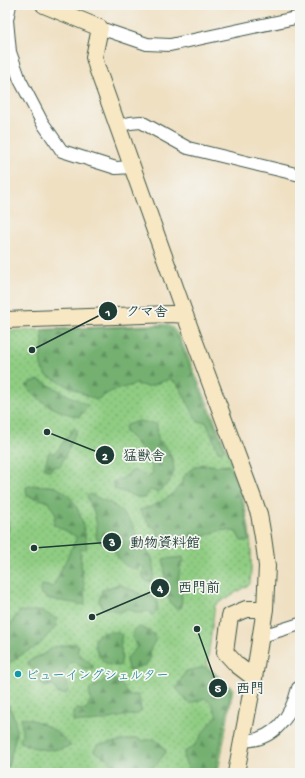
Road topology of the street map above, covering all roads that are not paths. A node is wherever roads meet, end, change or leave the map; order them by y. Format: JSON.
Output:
{"nodes":[{"id":1,"x":10,"y":5,"type":"edge"},
{"id":2,"x":48,"y":6,"type":"edge"},
{"id":3,"x":300,"y":17,"type":"edge"},
{"id":4,"x":100,"y":28,"type":"junction"},
{"id":5,"x":118,"y":126,"type":"junction"},
{"id":6,"x":133,"y":167,"type":"junction"},
{"id":7,"x":300,"y":175,"type":"edge"},
{"id":8,"x":186,"y":315,"type":"junction"},
{"id":9,"x":5,"y":320,"type":"edge"},
{"id":10,"x":265,"y":609,"type":"junction"},
{"id":11,"x":300,"y":624,"type":"edge"},
{"id":12,"x":262,"y":636,"type":"junction"},
{"id":13,"x":254,"y":678,"type":"junction"},
{"id":14,"x":299,"y":690,"type":"edge"},
{"id":15,"x":242,"y":741,"type":"junction"},
{"id":16,"x":236,"y":773,"type":"edge"}],
"edges":[{"from":1,"to":6,"type":"street"},
{"from":2,"to":4,"type":"street"},
{"from":3,"to":4,"type":"street"},
{"from":4,"to":5,"type":"street"},
{"from":5,"to":6,"type":"street"},
{"from":5,"to":7,"type":"street"},
{"from":6,"to":8,"type":"street"},
{"from":8,"to":9,"type":"street"},
{"from":8,"to":10,"type":"street"},
{"from":10,"to":12,"type":"street"},
{"from":10,"to":13,"type":"street"},
{"from":11,"to":12,"type":"street"},
{"from":12,"to":13,"type":"street"},
{"from":13,"to":15,"type":"street"},
{"from":14,"to":15,"type":"street"},
{"from":15,"to":16,"type":"street"}]}
